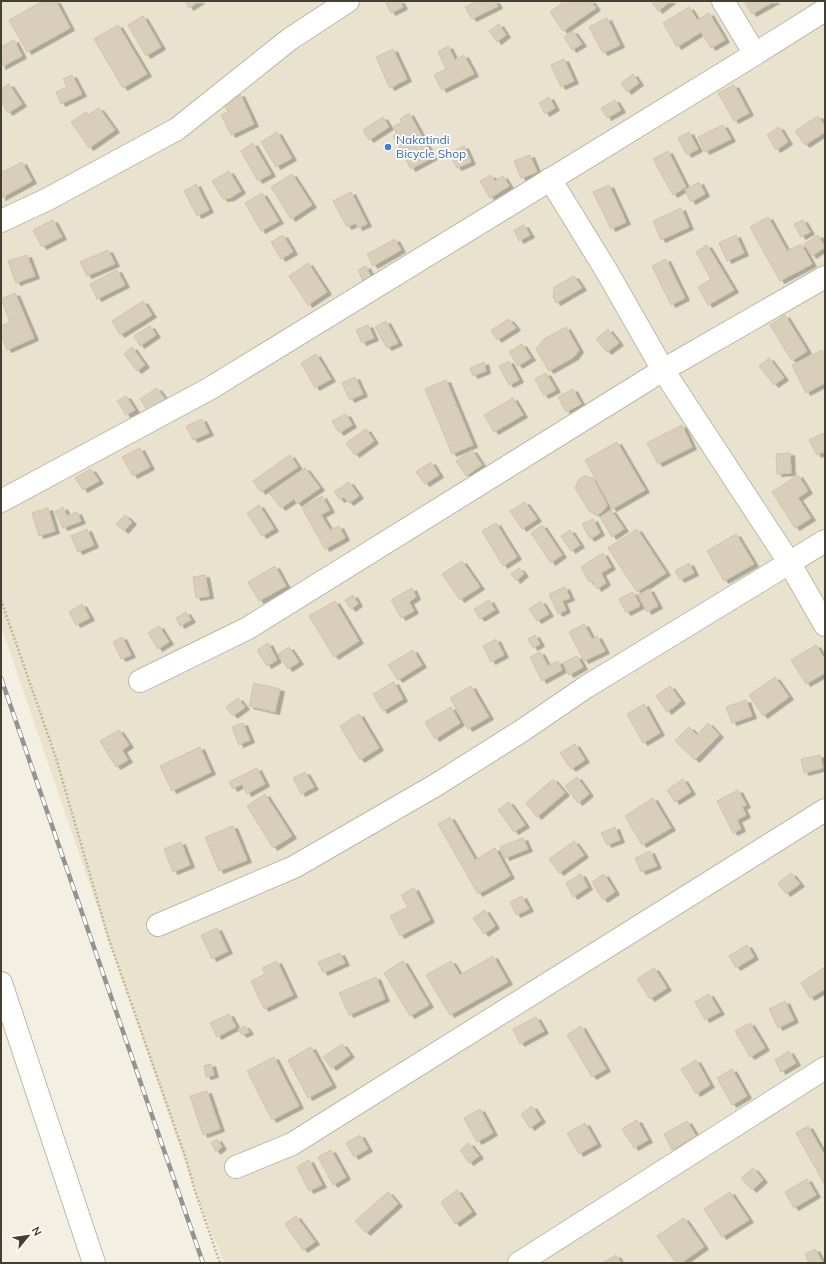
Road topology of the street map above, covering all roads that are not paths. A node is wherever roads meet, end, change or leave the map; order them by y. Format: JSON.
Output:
{"nodes":[{"id":1,"x":348,"y":1,"type":"edge"},
{"id":2,"x":723,"y":1,"type":"edge"},
{"id":3,"x":825,"y":10,"type":"edge"},
{"id":4,"x":755,"y":54,"type":"junction"},
{"id":5,"x":550,"y":179,"type":"junction"},
{"id":6,"x":1,"y":221,"type":"edge"},
{"id":7,"x":825,"y":277,"type":"edge"},
{"id":8,"x":663,"y":370,"type":"junction"},
{"id":9,"x":1,"y":501,"type":"edge"},
{"id":10,"x":825,"y":540,"type":"edge"},
{"id":11,"x":788,"y":562,"type":"junction"},
{"id":12,"x":825,"y":624,"type":"edge"},
{"id":13,"x":140,"y":682,"type":"dead end"},
{"id":14,"x":825,"y":810,"type":"edge"},
{"id":15,"x":158,"y":925,"type":"dead end"},
{"id":16,"x":1,"y":983,"type":"edge"},
{"id":17,"x":825,"y":1068,"type":"edge"},
{"id":18,"x":236,"y":1167,"type":"dead end"},
{"id":19,"x":94,"y":1263,"type":"edge"},
{"id":20,"x":519,"y":1263,"type":"edge"}],
"edges":[{"from":1,"to":6,"type":"street"},
{"from":2,"to":4,"type":"street"},
{"from":3,"to":4,"type":"street"},
{"from":4,"to":5,"type":"street"},
{"from":5,"to":8,"type":"street"},
{"from":5,"to":9,"type":"street"},
{"from":7,"to":8,"type":"street"},
{"from":8,"to":11,"type":"street"},
{"from":8,"to":13,"type":"street"},
{"from":10,"to":11,"type":"street"},
{"from":11,"to":12,"type":"street"},
{"from":11,"to":15,"type":"street"},
{"from":14,"to":18,"type":"street"},
{"from":16,"to":19,"type":"street"},
{"from":17,"to":20,"type":"street"}]}
